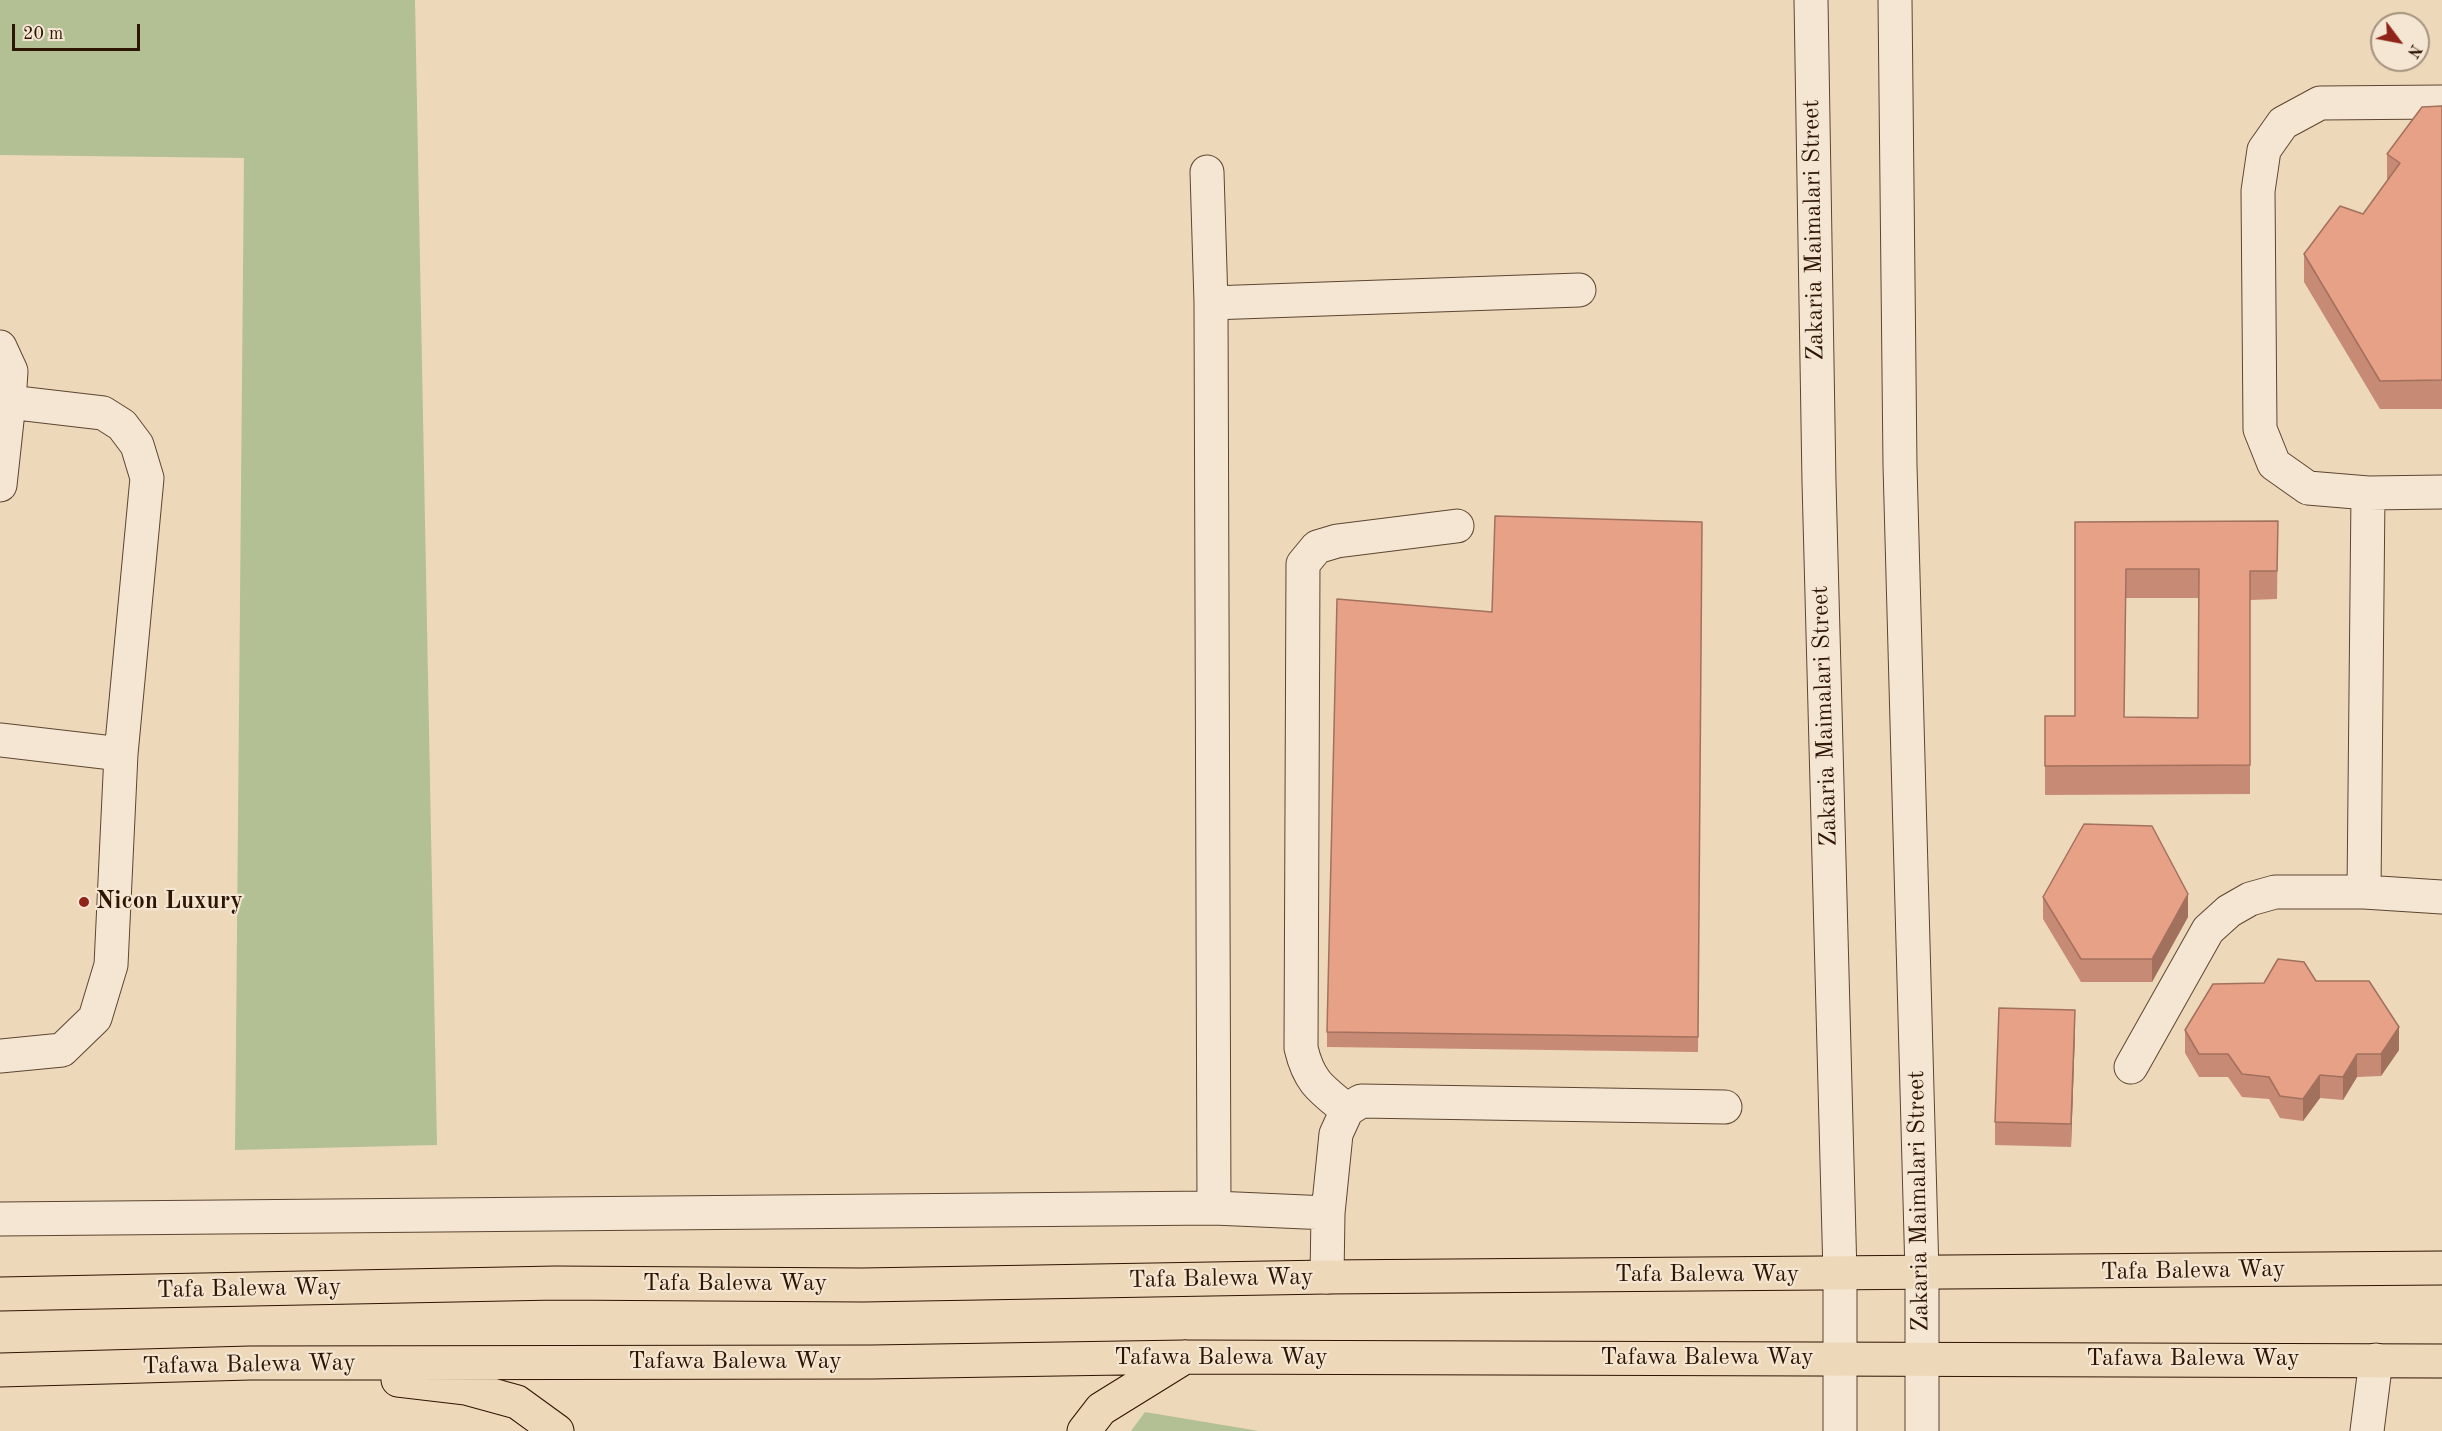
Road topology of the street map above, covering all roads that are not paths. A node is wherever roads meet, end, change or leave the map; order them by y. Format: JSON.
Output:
{"nodes":[{"id":1,"x":1811,"y":0,"type":"edge"},
{"id":2,"x":1895,"y":0,"type":"edge"},
{"id":3,"x":2442,"y":102,"type":"edge"},
{"id":4,"x":1207,"y":172,"type":"dead end"},
{"id":5,"x":1579,"y":290,"type":"dead end"},
{"id":6,"x":1211,"y":303,"type":"junction"},
{"id":7,"x":0,"y":347,"type":"edge"},
{"id":8,"x":9,"y":402,"type":"junction"},
{"id":9,"x":0,"y":485,"type":"edge"},
{"id":10,"x":2442,"y":492,"type":"edge"},
{"id":11,"x":2368,"y":493,"type":"junction"},
{"id":12,"x":1457,"y":526,"type":"dead end"},
{"id":13,"x":0,"y":740,"type":"edge"},
{"id":14,"x":121,"y":754,"type":"junction"},
{"id":15,"x":2364,"y":892,"type":"junction"},
{"id":16,"x":2442,"y":897,"type":"edge"},
{"id":17,"x":0,"y":1056,"type":"edge"},
{"id":18,"x":2131,"y":1067,"type":"dead end"},
{"id":19,"x":1725,"y":1107,"type":"dead end"},
{"id":20,"x":1347,"y":1110,"type":"junction"},
{"id":21,"x":1214,"y":1208,"type":"junction"},
{"id":22,"x":1328,"y":1213,"type":"junction"},
{"id":23,"x":0,"y":1219,"type":"edge"},
{"id":24,"x":2442,"y":1268,"type":"edge"},
{"id":25,"x":1840,"y":1274,"type":"junction"},
{"id":26,"x":1922,"y":1274,"type":"junction"},
{"id":27,"x":1328,"y":1277,"type":"junction"},
{"id":28,"x":0,"y":1294,"type":"edge"},
{"id":29,"x":1185,"y":1357,"type":"junction"},
{"id":30,"x":1840,"y":1358,"type":"junction"},
{"id":31,"x":1921,"y":1358,"type":"junction"},
{"id":32,"x":2376,"y":1360,"type":"junction"},
{"id":33,"x":2442,"y":1361,"type":"edge"},
{"id":34,"x":250,"y":1363,"type":"junction"},
{"id":35,"x":0,"y":1370,"type":"edge"},
{"id":36,"x":557,"y":1431,"type":"edge"},
{"id":37,"x":1084,"y":1431,"type":"edge"},
{"id":38,"x":1840,"y":1431,"type":"edge"},
{"id":39,"x":1922,"y":1431,"type":"edge"},
{"id":40,"x":2367,"y":1431,"type":"edge"}],
"edges":[{"from":1,"to":25,"type":"street","name":"Zakaria Maimalari Street"},
{"from":2,"to":26,"type":"street","name":"Zakaria Maimalari Street"},
{"from":3,"to":11,"type":"street"},
{"from":4,"to":6,"type":"street"},
{"from":5,"to":6,"type":"street"},
{"from":6,"to":21,"type":"street"},
{"from":7,"to":8,"type":"street"},
{"from":8,"to":9,"type":"street"},
{"from":8,"to":14,"type":"street"},
{"from":10,"to":11,"type":"street"},
{"from":11,"to":15,"type":"street"},
{"from":12,"to":20,"type":"street"},
{"from":13,"to":14,"type":"street"},
{"from":14,"to":17,"type":"street"},
{"from":15,"to":16,"type":"street"},
{"from":15,"to":18,"type":"street"},
{"from":19,"to":20,"type":"street"},
{"from":20,"to":22,"type":"street"},
{"from":21,"to":22,"type":"street"},
{"from":21,"to":23,"type":"street"},
{"from":22,"to":27,"type":"street"},
{"from":24,"to":26,"type":"main road","name":"Tafa Balewa Way"},
{"from":25,"to":26,"type":"main road","name":"Tafa Balewa Way"},
{"from":25,"to":27,"type":"main road","name":"Tafa Balewa Way"},
{"from":25,"to":30,"type":"street","name":"Zakaria Maimalari Street"},
{"from":26,"to":31,"type":"street","name":"Zakaria Maimalari Street"},
{"from":27,"to":28,"type":"main road","name":"Tafa Balewa Way"},
{"from":29,"to":30,"type":"main road","name":"Tafawa Balewa Way"},
{"from":29,"to":34,"type":"main road","name":"Tafawa Balewa Way"},
{"from":29,"to":37,"type":"main road"},
{"from":30,"to":31,"type":"main road","name":"Tafawa Balewa Way"},
{"from":30,"to":38,"type":"street","name":"Zakaria Maimalari Street"},
{"from":31,"to":32,"type":"main road","name":"Tafawa Balewa Way"},
{"from":31,"to":39,"type":"street","name":"Zakaria Maimalari Street"},
{"from":32,"to":33,"type":"main road","name":"Tafawa Balewa Way"},
{"from":32,"to":40,"type":"street"},
{"from":34,"to":35,"type":"main road","name":"Tafawa Balewa Way"},
{"from":34,"to":36,"type":"main road"}]}
